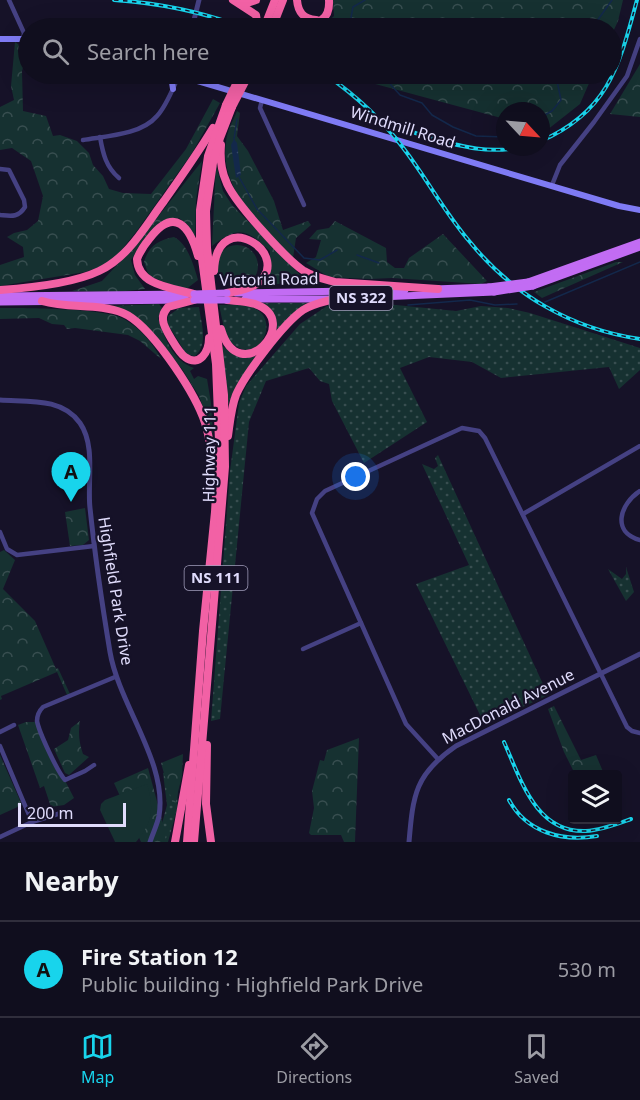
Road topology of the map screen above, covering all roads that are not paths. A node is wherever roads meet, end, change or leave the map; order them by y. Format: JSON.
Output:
{"nodes":[{"id":1,"x":9,"y":0,"type":"edge"},
{"id":2,"x":199,"y":0,"type":"edge"},
{"id":3,"x":256,"y":0,"type":"edge"},
{"id":4,"x":275,"y":0,"type":"edge"},
{"id":5,"x":283,"y":0,"type":"edge"},
{"id":6,"x":297,"y":0,"type":"edge"},
{"id":7,"x":330,"y":0,"type":"edge"},
{"id":8,"x":235,"y":1,"type":"edge"},
{"id":9,"x":194,"y":18,"type":"edge"},
{"id":10,"x":256,"y":18,"type":"edge"},
{"id":11,"x":268,"y":18,"type":"edge"},
{"id":12,"x":277,"y":18,"type":"edge"},
{"id":13,"x":307,"y":18,"type":"edge"},
{"id":14,"x":323,"y":18,"type":"edge"},
{"id":15,"x":18,"y":20,"type":"edge"},
{"id":16,"x":0,"y":39,"type":"edge"},
{"id":17,"x":18,"y":39,"type":"edge"},
{"id":18,"x":640,"y":39,"type":"edge"},
{"id":19,"x":622,"y":83,"type":"edge"},
{"id":20,"x":172,"y":84,"type":"edge"},
{"id":21,"x":175,"y":84,"type":"edge"},
{"id":22,"x":210,"y":84,"type":"edge"},
{"id":23,"x":240,"y":84,"type":"edge"},
{"id":24,"x":621,"y":84,"type":"edge"},
{"id":25,"x":173,"y":89,"type":"junction"},
{"id":26,"x":262,"y":100,"type":"junction"},
{"id":27,"x":225,"y":116,"type":"junction"},
{"id":28,"x":100,"y":137,"type":"junction"},
{"id":29,"x":83,"y":140,"type":"dead end"},
{"id":30,"x":0,"y":169,"type":"edge"},
{"id":31,"x":118,"y":178,"type":"dead end"},
{"id":32,"x":552,"y":185,"type":"junction"},
{"id":33,"x":304,"y":205,"type":"dead end"},
{"id":34,"x":625,"y":206,"type":"junction"},
{"id":35,"x":640,"y":210,"type":"edge"},
{"id":36,"x":0,"y":215,"type":"edge"},
{"id":37,"x":640,"y":215,"type":"edge"},
{"id":38,"x":640,"y":242,"type":"edge"},
{"id":39,"x":640,"y":247,"type":"edge"},
{"id":40,"x":530,"y":284,"type":"junction"},
{"id":41,"x":206,"y":286,"type":"junction"},
{"id":42,"x":438,"y":289,"type":"junction"},
{"id":43,"x":0,"y":290,"type":"edge"},
{"id":44,"x":491,"y":290,"type":"junction"},
{"id":45,"x":0,"y":296,"type":"edge"},
{"id":46,"x":227,"y":296,"type":"junction"},
{"id":47,"x":194,"y":297,"type":"junction"},
{"id":48,"x":213,"y":297,"type":"junction"},
{"id":49,"x":334,"y":299,"type":"junction"},
{"id":50,"x":42,"y":301,"type":"junction"},
{"id":51,"x":0,"y":302,"type":"edge"},
{"id":52,"x":212,"y":312,"type":"junction"},
{"id":53,"x":0,"y":400,"type":"edge"},
{"id":54,"x":640,"y":446,"type":"edge"},
{"id":55,"x":225,"y":467,"type":"junction"},
{"id":56,"x":640,"y":492,"type":"edge"},
{"id":57,"x":215,"y":512,"type":"junction"},
{"id":58,"x":523,"y":514,"type":"junction"},
{"id":59,"x":0,"y":532,"type":"edge"},
{"id":60,"x":640,"y":540,"type":"edge"},
{"id":61,"x":94,"y":546,"type":"junction"},
{"id":62,"x":361,"y":622,"type":"junction"},
{"id":63,"x":303,"y":649,"type":"dead end"},
{"id":64,"x":640,"y":654,"type":"edge"},
{"id":65,"x":599,"y":674,"type":"junction"},
{"id":66,"x":115,"y":677,"type":"junction"},
{"id":67,"x":207,"y":689,"type":"junction"},
{"id":68,"x":198,"y":713,"type":"junction"},
{"id":69,"x":14,"y":725,"type":"dead end"},
{"id":70,"x":0,"y":732,"type":"edge"},
{"id":71,"x":640,"y":733,"type":"edge"},
{"id":72,"x":0,"y":746,"type":"edge"},
{"id":73,"x":437,"y":758,"type":"junction"},
{"id":74,"x":94,"y":765,"type":"dead end"},
{"id":75,"x":62,"y":813,"type":"dead end"},
{"id":76,"x":32,"y":822,"type":"junction"},
{"id":77,"x":0,"y":837,"type":"edge"},
{"id":78,"x":150,"y":842,"type":"edge"},
{"id":79,"x":175,"y":842,"type":"edge"},
{"id":80,"x":187,"y":842,"type":"edge"},
{"id":81,"x":194,"y":842,"type":"edge"},
{"id":82,"x":211,"y":842,"type":"edge"},
{"id":83,"x":410,"y":842,"type":"edge"}],
"edges":[{"from":1,"to":15,"type":"street"},
{"from":2,"to":9,"type":"street"},
{"from":3,"to":8,"type":"highway"},
{"from":4,"to":11,"type":"highway"},
{"from":5,"to":12,"type":"highway"},
{"from":6,"to":13,"type":"highway"},
{"from":7,"to":14,"type":"highway"},
{"from":8,"to":10,"type":"highway"},
{"from":16,"to":17,"type":"main road"},
{"from":18,"to":19,"type":"street"},
{"from":20,"to":25,"type":"main road"},
{"from":21,"to":25,"type":"street"},
{"from":22,"to":26,"type":"main road","name":"Windmill Road"},
{"from":23,"to":27,"type":"highway","name":"Highway 111","number":"NS 111","bridge":true},
{"from":24,"to":32,"type":"street"},
{"from":25,"to":28,"type":"street"},
{"from":26,"to":32,"type":"main road","name":"Windmill Road"},
{"from":26,"to":33,"type":"street"},
{"from":27,"to":41,"type":"highway","name":"Highway 111","number":"NS 111"},
{"from":27,"to":42,"type":"highway"},
{"from":27,"to":43,"type":"highway"},
{"from":27,"to":48,"type":"highway","name":"Highway 111","number":"NS 111"},
{"from":28,"to":29,"type":"street"},
{"from":28,"to":31,"type":"street"},
{"from":30,"to":36,"type":"street"},
{"from":32,"to":34,"type":"main road","name":"Windmill Road"},
{"from":34,"to":35,"type":"main road","name":"Windmill Road"},
{"from":34,"to":37,"type":"main road","name":"Windmill Road"},
{"from":38,"to":40,"type":"main road","name":"Victoria Road","number":"NS 322"},
{"from":39,"to":40,"type":"main road","name":"Victoria Road","number":"NS 322"},
{"from":40,"to":44,"type":"main road","name":"Victoria Road","number":"NS 322","bridge":true},
{"from":41,"to":47,"type":"highway"},
{"from":41,"to":52,"type":"highway","name":"Highway 111","number":"NS 111"},
{"from":42,"to":44,"type":"main road","name":"Victoria Road","number":"NS 322"},
{"from":42,"to":46,"type":"main road","name":"Victoria Road","number":"NS 322"},
{"from":44,"to":49,"type":"main road","name":"Victoria Road","number":"NS 322"},
{"from":45,"to":47,"type":"main road","name":"Victoria Road","number":"NS 322"},
{"from":46,"to":47,"type":"main road","name":"Victoria Road","number":"NS 322","bridge":true},
{"from":46,"to":48,"type":"highway"},
{"from":46,"to":49,"type":"main road","name":"Victoria Road","number":"NS 322"},
{"from":46,"to":52,"type":"highway"},
{"from":47,"to":50,"type":"main road","name":"Victoria Road","number":"NS 322"},
{"from":47,"to":52,"type":"highway"},
{"from":48,"to":52,"type":"highway","name":"Highway 111","number":"NS 111"},
{"from":49,"to":55,"type":"highway"},
{"from":50,"to":51,"type":"main road","name":"Victoria Road","number":"NS 322"},
{"from":50,"to":57,"type":"highway"},
{"from":52,"to":55,"type":"highway","name":"Highway 111","number":"NS 111"},
{"from":52,"to":57,"type":"highway","name":"Highway 111","number":"NS 111"},
{"from":53,"to":61,"type":"street","name":"Highfield Park Drive"},
{"from":54,"to":58,"type":"street"},
{"from":55,"to":67,"type":"highway","name":"Highway 111","number":"NS 111"},
{"from":56,"to":60,"type":"street"},
{"from":57,"to":68,"type":"highway","name":"Highway 111","number":"NS 111"},
{"from":58,"to":62,"type":"street"},
{"from":58,"to":65,"type":"street"},
{"from":59,"to":61,"type":"street"},
{"from":61,"to":66,"type":"street","name":"Highfield Park Drive"},
{"from":62,"to":63,"type":"street"},
{"from":62,"to":73,"type":"street"},
{"from":64,"to":65,"type":"street","name":"MacDonald Avenue"},
{"from":65,"to":71,"type":"street"},
{"from":65,"to":73,"type":"street","name":"MacDonald Avenue"},
{"from":66,"to":74,"type":"street"},
{"from":66,"to":78,"type":"street","name":"Highfield Park Drive"},
{"from":67,"to":81,"type":"highway","name":"Highway 111","number":"NS 111"},
{"from":67,"to":82,"type":"highway"},
{"from":68,"to":79,"type":"highway"},
{"from":68,"to":80,"type":"highway","name":"Highway 111","number":"NS 111"},
{"from":69,"to":70,"type":"street"},
{"from":72,"to":76,"type":"street"},
{"from":73,"to":83,"type":"street","name":"MacDonald Avenue"},
{"from":75,"to":76,"type":"street"},
{"from":76,"to":77,"type":"street"}]}
